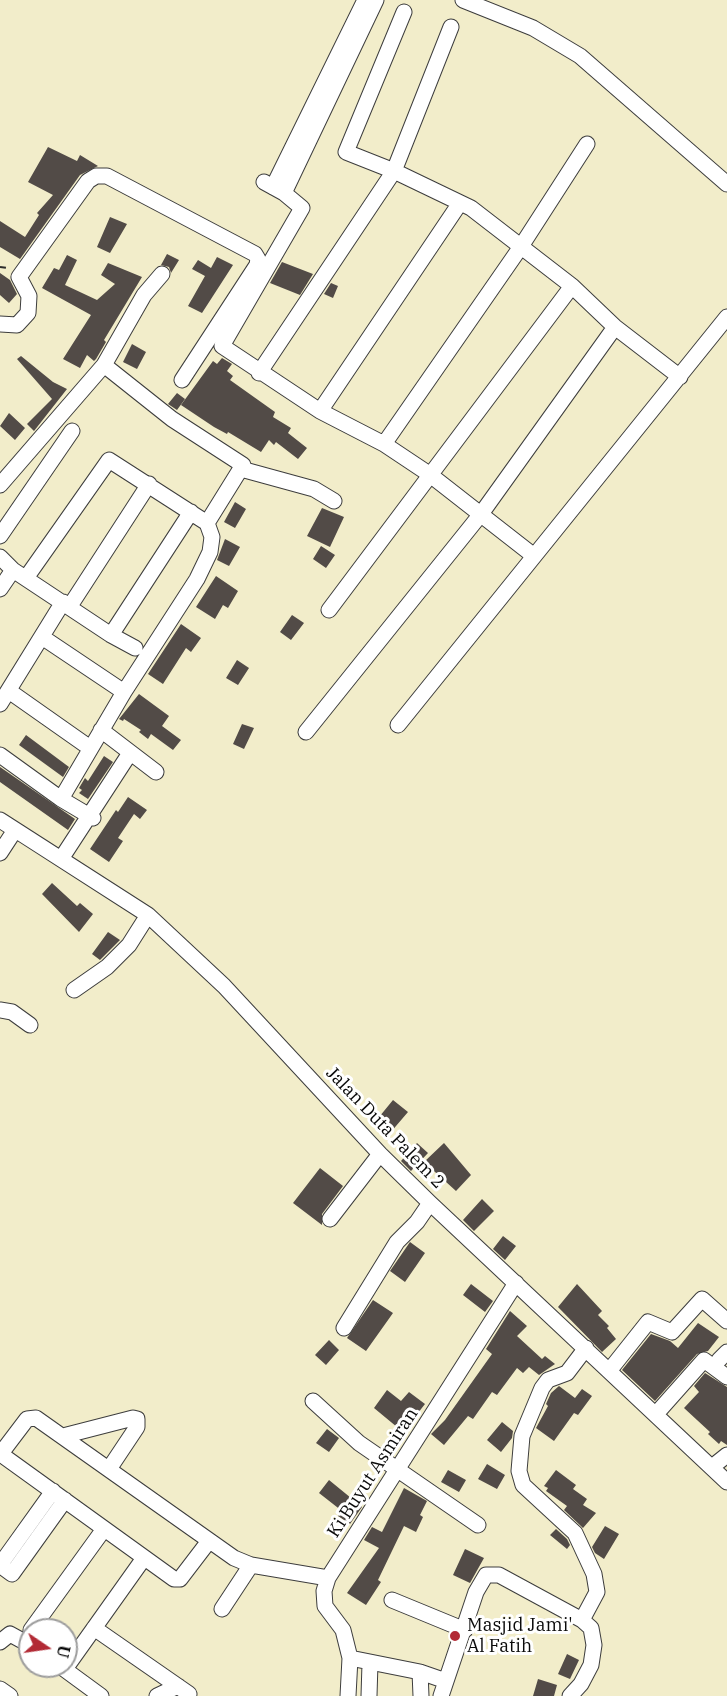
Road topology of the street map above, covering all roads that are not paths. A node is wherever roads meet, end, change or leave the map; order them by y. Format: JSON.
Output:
{"nodes":[{"id":1,"x":365,"y":0,"type":"edge"},
{"id":2,"x":376,"y":0,"type":"edge"},
{"id":3,"x":463,"y":0,"type":"edge"},
{"id":4,"x":404,"y":12,"type":"dead end"},
{"id":5,"x":451,"y":27,"type":"dead end"},
{"id":6,"x":587,"y":144,"type":"dead end"},
{"id":7,"x":394,"y":171,"type":"junction"},
{"id":8,"x":727,"y":184,"type":"edge"},
{"id":9,"x":274,"y":188,"type":"junction"},
{"id":10,"x":460,"y":203,"type":"junction"},
{"id":11,"x":520,"y":248,"type":"junction"},
{"id":12,"x":162,"y":274,"type":"dead end"},
{"id":13,"x":572,"y":286,"type":"junction"},
{"id":14,"x":727,"y":317,"type":"edge"},
{"id":15,"x":0,"y":324,"type":"edge"},
{"id":16,"x":615,"y":327,"type":"junction"},
{"id":17,"x":104,"y":365,"type":"junction"},
{"id":18,"x":259,"y":372,"type":"junction"},
{"id":19,"x":680,"y":377,"type":"junction"},
{"id":20,"x":182,"y":380,"type":"dead end"},
{"id":21,"x":320,"y":411,"type":"junction"},
{"id":22,"x":72,"y":431,"type":"dead end"},
{"id":23,"x":384,"y":444,"type":"junction"},
{"id":24,"x":241,"y":469,"type":"junction"},
{"id":25,"x":429,"y":474,"type":"junction"},
{"id":26,"x":3,"y":475,"type":"edge"},
{"id":27,"x":149,"y":484,"type":"junction"},
{"id":28,"x":334,"y":501,"type":"dead end"},
{"id":29,"x":191,"y":512,"type":"junction"},
{"id":30,"x":482,"y":514,"type":"junction"},
{"id":31,"x":207,"y":523,"type":"junction"},
{"id":32,"x":0,"y":536,"type":"edge"},
{"id":33,"x":534,"y":556,"type":"junction"},
{"id":34,"x":0,"y":557,"type":"edge"},
{"id":35,"x":13,"y":570,"type":"junction"},
{"id":36,"x":27,"y":578,"type":"junction"},
{"id":37,"x":0,"y":589,"type":"edge"},
{"id":38,"x":66,"y":604,"type":"junction"},
{"id":39,"x":330,"y":610,"type":"dead end"},
{"id":40,"x":111,"y":635,"type":"junction"},
{"id":41,"x":42,"y":637,"type":"junction"},
{"id":42,"x":135,"y":648,"type":"dead end"},
{"id":43,"x":124,"y":692,"type":"junction"},
{"id":44,"x":4,"y":697,"type":"edge"},
{"id":45,"x":398,"y":725,"type":"dead end"},
{"id":46,"x":100,"y":730,"type":"junction"},
{"id":47,"x":306,"y":732,"type":"dead end"},
{"id":48,"x":90,"y":748,"type":"junction"},
{"id":49,"x":130,"y":753,"type":"junction"},
{"id":50,"x":0,"y":755,"type":"edge"},
{"id":51,"x":156,"y":772,"type":"dead end"},
{"id":52,"x":61,"y":799,"type":"junction"},
{"id":53,"x":91,"y":817,"type":"junction"},
{"id":54,"x":0,"y":820,"type":"edge"},
{"id":55,"x":15,"y":830,"type":"junction"},
{"id":56,"x":0,"y":853,"type":"edge"},
{"id":57,"x":61,"y":859,"type":"junction"},
{"id":58,"x":148,"y":915,"type":"junction"},
{"id":59,"x":74,"y":990,"type":"dead end"},
{"id":60,"x":0,"y":1010,"type":"edge"},
{"id":61,"x":30,"y":1025,"type":"dead end"},
{"id":62,"x":380,"y":1154,"type":"junction"},
{"id":63,"x":430,"y":1203,"type":"junction"},
{"id":64,"x":330,"y":1219,"type":"dead end"},
{"id":65,"x":516,"y":1283,"type":"junction"},
{"id":66,"x":727,"y":1321,"type":"edge"},
{"id":67,"x":344,"y":1328,"type":"dead end"},
{"id":68,"x":586,"y":1348,"type":"junction"},
{"id":69,"x":609,"y":1371,"type":"junction"},
{"id":70,"x":727,"y":1377,"type":"edge"},
{"id":71,"x":312,"y":1401,"type":"dead end"},
{"id":72,"x":656,"y":1414,"type":"junction"},
{"id":73,"x":63,"y":1436,"type":"junction"},
{"id":74,"x":727,"y":1455,"type":"edge"},
{"id":75,"x":712,"y":1467,"type":"junction"},
{"id":76,"x":109,"y":1469,"type":"junction"},
{"id":77,"x":399,"y":1471,"type":"junction"},
{"id":78,"x":727,"y":1482,"type":"edge"},
{"id":79,"x":59,"y":1496,"type":"junction"},
{"id":80,"x":478,"y":1525,"type":"dead end"},
{"id":81,"x":104,"y":1529,"type":"junction"},
{"id":82,"x":208,"y":1541,"type":"junction"},
{"id":83,"x":144,"y":1558,"type":"junction"},
{"id":84,"x":0,"y":1565,"type":"edge"},
{"id":85,"x":251,"y":1565,"type":"junction"},
{"id":86,"x":328,"y":1578,"type":"junction"},
{"id":87,"x":392,"y":1600,"type":"dead end"},
{"id":88,"x":222,"y":1609,"type":"dead end"},
{"id":89,"x":41,"y":1618,"type":"edge"},
{"id":90,"x":583,"y":1618,"type":"junction"},
{"id":91,"x":94,"y":1628,"type":"junction"},
{"id":92,"x":465,"y":1630,"type":"junction"},
{"id":93,"x":18,"y":1635,"type":"edge"},
{"id":94,"x":0,"y":1642,"type":"edge"},
{"id":95,"x":78,"y":1649,"type":"edge"},
{"id":96,"x":350,"y":1658,"type":"junction"},
{"id":97,"x":370,"y":1663,"type":"junction"},
{"id":98,"x":420,"y":1672,"type":"junction"},
{"id":99,"x":77,"y":1678,"type":"edge"},
{"id":100,"x":0,"y":1689,"type":"edge"},
{"id":101,"x":444,"y":1689,"type":"edge"},
{"id":102,"x":10,"y":1696,"type":"edge"},
{"id":103,"x":101,"y":1696,"type":"edge"},
{"id":104,"x":157,"y":1696,"type":"edge"},
{"id":105,"x":348,"y":1696,"type":"edge"},
{"id":106,"x":369,"y":1696,"type":"edge"},
{"id":107,"x":421,"y":1696,"type":"edge"},
{"id":108,"x":570,"y":1696,"type":"edge"}],
"edges":[{"from":1,"to":9,"type":"street"},
{"from":2,"to":9,"type":"street"},
{"from":3,"to":8,"type":"street"},
{"from":4,"to":7,"type":"street"},
{"from":5,"to":7,"type":"street"},
{"from":6,"to":11,"type":"street"},
{"from":7,"to":10,"type":"street"},
{"from":7,"to":18,"type":"street"},
{"from":9,"to":18,"type":"street"},
{"from":10,"to":11,"type":"street"},
{"from":10,"to":21,"type":"street"},
{"from":11,"to":13,"type":"street"},
{"from":11,"to":23,"type":"street"},
{"from":12,"to":17,"type":"street"},
{"from":13,"to":16,"type":"street"},
{"from":13,"to":25,"type":"street"},
{"from":14,"to":19,"type":"street"},
{"from":15,"to":20,"type":"street"},
{"from":16,"to":19,"type":"street"},
{"from":16,"to":30,"type":"street"},
{"from":17,"to":24,"type":"street"},
{"from":17,"to":26,"type":"street"},
{"from":18,"to":21,"type":"street"},
{"from":19,"to":33,"type":"street"},
{"from":21,"to":23,"type":"street"},
{"from":22,"to":32,"type":"street"},
{"from":23,"to":25,"type":"street"},
{"from":24,"to":28,"type":"street"},
{"from":24,"to":31,"type":"street"},
{"from":25,"to":30,"type":"street"},
{"from":25,"to":39,"type":"street"},
{"from":27,"to":29,"type":"street"},
{"from":27,"to":36,"type":"street"},
{"from":27,"to":38,"type":"street"},
{"from":29,"to":31,"type":"street"},
{"from":29,"to":40,"type":"street"},
{"from":30,"to":33,"type":"street"},
{"from":30,"to":47,"type":"street"},
{"from":31,"to":43,"type":"street"},
{"from":33,"to":45,"type":"street"},
{"from":34,"to":35,"type":"street"},
{"from":35,"to":36,"type":"street"},
{"from":35,"to":37,"type":"street"},
{"from":36,"to":38,"type":"street"},
{"from":38,"to":40,"type":"street"},
{"from":38,"to":41,"type":"street"},
{"from":40,"to":42,"type":"street"},
{"from":41,"to":43,"type":"street"},
{"from":41,"to":44,"type":"street"},
{"from":43,"to":46,"type":"street"},
{"from":44,"to":48,"type":"street"},
{"from":46,"to":48,"type":"street"},
{"from":46,"to":49,"type":"street"},
{"from":48,"to":52,"type":"street"},
{"from":49,"to":51,"type":"street"},
{"from":49,"to":53,"type":"street"},
{"from":50,"to":52,"type":"street"},
{"from":52,"to":53,"type":"street"},
{"from":53,"to":57,"type":"street"},
{"from":54,"to":55,"type":"street","name":"Jalan Duta Palem 2"},
{"from":55,"to":56,"type":"street"},
{"from":55,"to":57,"type":"street","name":"Jalan Duta Palem 2"},
{"from":57,"to":58,"type":"street","name":"Jalan Duta Palem 2"},
{"from":58,"to":59,"type":"street"},
{"from":58,"to":62,"type":"street","name":"Jalan Duta Palem 2"},
{"from":60,"to":61,"type":"street"},
{"from":62,"to":63,"type":"street","name":"Jalan Duta Palem 2"},
{"from":62,"to":64,"type":"street"},
{"from":63,"to":65,"type":"street","name":"Jalan Duta Palem 2"},
{"from":63,"to":67,"type":"street"},
{"from":65,"to":68,"type":"street","name":"Jalan Duta Palem 2"},
{"from":65,"to":77,"type":"street","name":"Ki Buyut Asmiran"},
{"from":66,"to":69,"type":"street"},
{"from":68,"to":69,"type":"street","name":"Jalan Duta Palem 2"},
{"from":68,"to":90,"type":"street"},
{"from":69,"to":72,"type":"street","name":"Jalan Duta Palem 2"},
{"from":70,"to":72,"type":"street"},
{"from":71,"to":77,"type":"street"},
{"from":72,"to":75,"type":"street","name":"Jalan Duta Palem 2"},
{"from":73,"to":76,"type":"street"},
{"from":73,"to":76,"type":"street"},
{"from":73,"to":79,"type":"street"},
{"from":74,"to":75,"type":"street"},
{"from":75,"to":78,"type":"street","name":"Jalan Duta Palem 2"},
{"from":76,"to":82,"type":"street"},
{"from":77,"to":80,"type":"street"},
{"from":77,"to":86,"type":"street","name":"Ki Buyut Asmiran"},
{"from":79,"to":81,"type":"street"},
{"from":79,"to":84,"type":"street"},
{"from":81,"to":83,"type":"street"},
{"from":81,"to":89,"type":"street"},
{"from":82,"to":83,"type":"street"},
{"from":82,"to":85,"type":"street"},
{"from":83,"to":91,"type":"street"},
{"from":85,"to":86,"type":"street"},
{"from":85,"to":88,"type":"street"},
{"from":86,"to":96,"type":"street","name":"Ki Buyut Asmiran"},
{"from":87,"to":92,"type":"street"},
{"from":90,"to":92,"type":"street"},
{"from":90,"to":108,"type":"street"},
{"from":91,"to":95,"type":"street"},
{"from":91,"to":104,"type":"street"},
{"from":92,"to":101,"type":"street"},
{"from":93,"to":94,"type":"street"},
{"from":96,"to":97,"type":"street"},
{"from":96,"to":105,"type":"street","name":"Ki Buyut Asmiran"},
{"from":97,"to":98,"type":"street"},
{"from":97,"to":106,"type":"street"},
{"from":98,"to":101,"type":"street"},
{"from":98,"to":107,"type":"street"},
{"from":99,"to":103,"type":"street"},
{"from":100,"to":102,"type":"street"}]}
